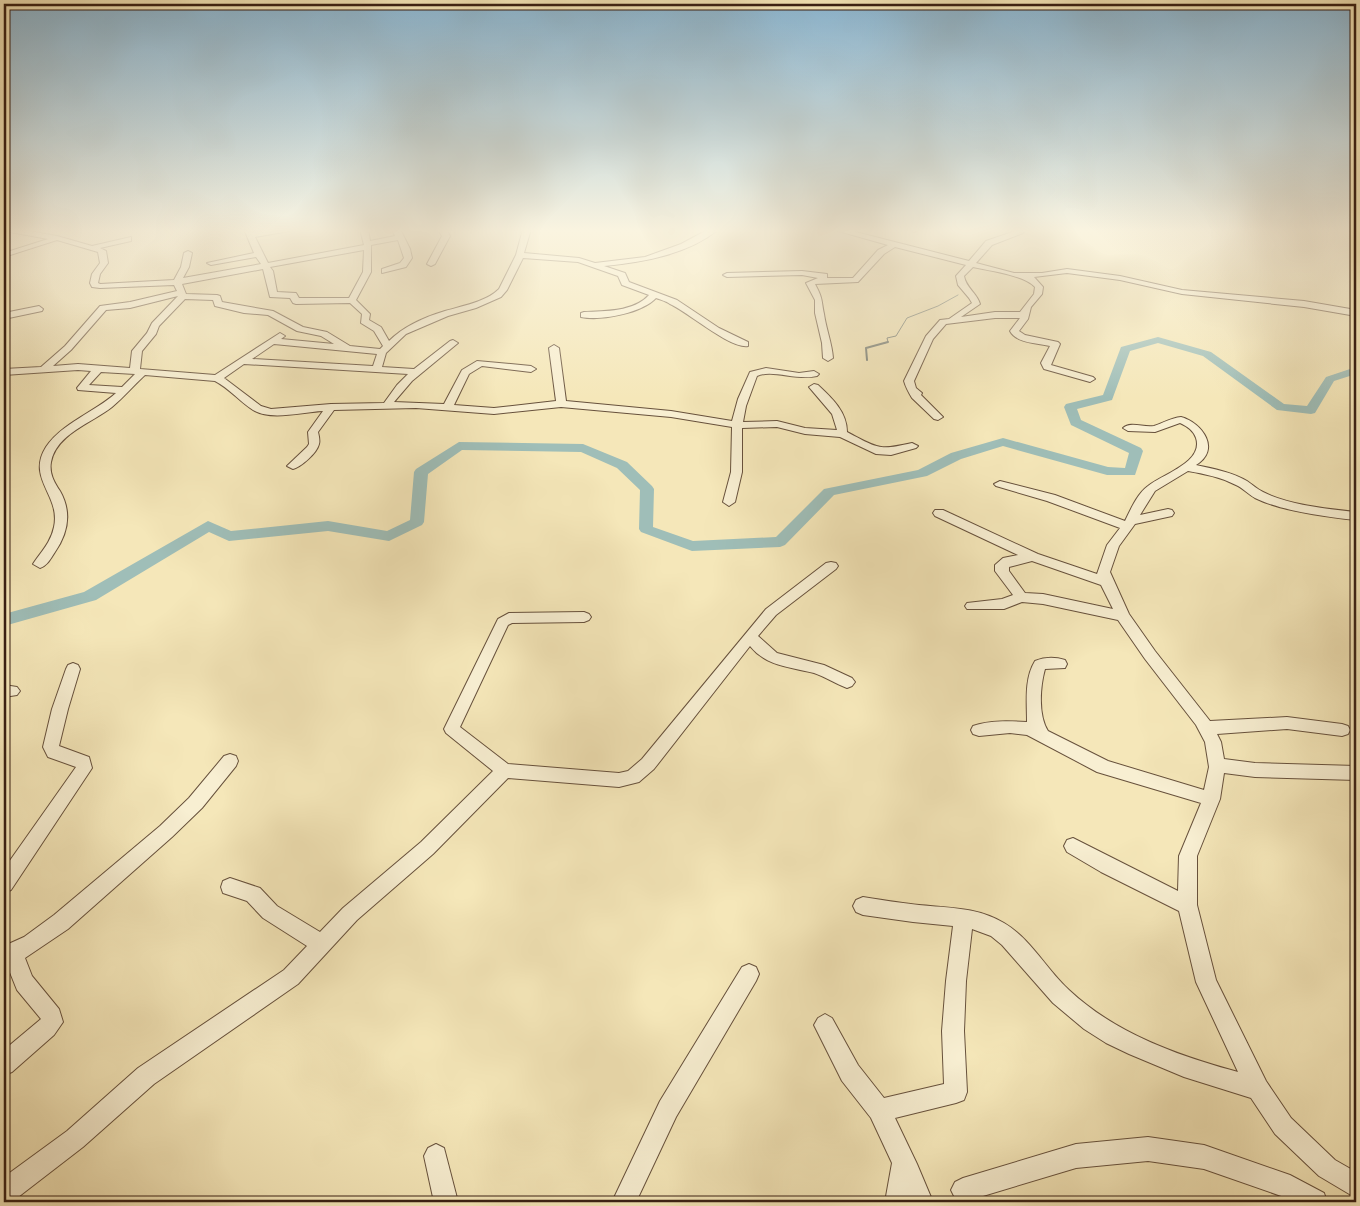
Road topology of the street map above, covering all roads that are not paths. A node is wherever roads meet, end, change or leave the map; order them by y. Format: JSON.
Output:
{"nodes":[{"id":1,"x":101,"y":285,"type":"edge"},
{"id":2,"x":126,"y":285,"type":"edge"},
{"id":3,"x":178,"y":285,"type":"edge"},
{"id":4,"x":272,"y":285,"type":"edge"},
{"id":5,"x":360,"y":285,"type":"edge"},
{"id":6,"x":506,"y":285,"type":"edge"},
{"id":7,"x":631,"y":285,"type":"edge"},
{"id":8,"x":811,"y":285,"type":"edge"},
{"id":9,"x":963,"y":285,"type":"edge"},
{"id":10,"x":1038,"y":285,"type":"edge"},
{"id":11,"x":1152,"y":285,"type":"edge"},
{"id":12,"x":182,"y":294,"type":"junction"},
{"id":13,"x":654,"y":295,"type":"junction"},
{"id":14,"x":352,"y":300,"type":"junction"},
{"id":15,"x":39,"y":309,"type":"dead end"},
{"id":16,"x":5,"y":312,"type":"edge"},
{"id":17,"x":1026,"y":313,"type":"junction"},
{"id":18,"x":1356,"y":313,"type":"edge"},
{"id":19,"x":584,"y":316,"type":"dead end"},
{"id":20,"x":947,"y":321,"type":"junction"},
{"id":21,"x":296,"y":327,"type":"junction"},
{"id":22,"x":272,"y":341,"type":"junction"},
{"id":23,"x":453,"y":343,"type":"dead end"},
{"id":24,"x":744,"y":344,"type":"dead end"},
{"id":25,"x":554,"y":348,"type":"dead end"},
{"id":26,"x":348,"y":349,"type":"junction"},
{"id":27,"x":385,"y":349,"type":"junction"},
{"id":28,"x":828,"y":358,"type":"dead end"},
{"id":29,"x":242,"y":361,"type":"junction"},
{"id":30,"x":46,"y":368,"type":"junction"},
{"id":31,"x":98,"y":369,"type":"junction"},
{"id":32,"x":377,"y":369,"type":"junction"},
{"id":33,"x":139,"y":370,"type":"junction"},
{"id":34,"x":531,"y":370,"type":"dead end"},
{"id":35,"x":4,"y":372,"type":"edge"},
{"id":36,"x":416,"y":372,"type":"junction"},
{"id":37,"x":814,"y":374,"type":"dead end"},
{"id":38,"x":217,"y":378,"type":"junction"},
{"id":39,"x":1090,"y":379,"type":"dead end"},
{"id":40,"x":814,"y":387,"type":"dead end"},
{"id":41,"x":123,"y":390,"type":"junction"},
{"id":42,"x":561,"y":404,"type":"junction"},
{"id":43,"x":387,"y":406,"type":"junction"},
{"id":44,"x":448,"y":406,"type":"junction"},
{"id":45,"x":331,"y":407,"type":"junction"},
{"id":46,"x":938,"y":417,"type":"dead end"},
{"id":47,"x":737,"y":425,"type":"junction"},
{"id":48,"x":1128,"y":428,"type":"dead end"},
{"id":49,"x":842,"y":434,"type":"junction"},
{"id":50,"x":912,"y":446,"type":"dead end"},
{"id":51,"x":293,"y":466,"type":"dead end"},
{"id":52,"x":1187,"y":467,"type":"junction"},
{"id":53,"x":1000,"y":484,"type":"dead end"},
{"id":54,"x":729,"y":502,"type":"dead end"},
{"id":55,"x":939,"y":513,"type":"dead end"},
{"id":56,"x":1168,"y":513,"type":"dead end"},
{"id":57,"x":1356,"y":516,"type":"edge"},
{"id":58,"x":1129,"y":524,"type":"junction"},
{"id":59,"x":1034,"y":557,"type":"junction"},
{"id":60,"x":40,"y":564,"type":"dead end"},
{"id":61,"x":831,"y":566,"type":"dead end"},
{"id":62,"x":1106,"y":582,"type":"junction"},
{"id":63,"x":1021,"y":597,"type":"junction"},
{"id":64,"x":972,"y":606,"type":"dead end"},
{"id":65,"x":1123,"y":616,"type":"junction"},
{"id":66,"x":584,"y":617,"type":"dead end"},
{"id":67,"x":751,"y":637,"type":"junction"},
{"id":68,"x":1060,"y":664,"type":"dead end"},
{"id":69,"x":73,"y":669,"type":"dead end"},
{"id":70,"x":847,"y":682,"type":"dead end"},
{"id":71,"x":1206,"y":728,"type":"junction"},
{"id":72,"x":979,"y":730,"type":"dead end"},
{"id":73,"x":1342,"y":730,"type":"dead end"},
{"id":74,"x":1041,"y":734,"type":"junction"},
{"id":75,"x":230,"y":761,"type":"dead end"},
{"id":76,"x":1217,"y":765,"type":"junction"},
{"id":77,"x":504,"y":770,"type":"junction"},
{"id":78,"x":1356,"y":773,"type":"edge"},
{"id":79,"x":1211,"y":799,"type":"junction"},
{"id":80,"x":1073,"y":846,"type":"dead end"},
{"id":81,"x":4,"y":884,"type":"edge"},
{"id":82,"x":230,"y":887,"type":"dead end"},
{"id":83,"x":1188,"y":905,"type":"junction"},
{"id":84,"x":864,"y":906,"type":"dead end"},
{"id":85,"x":964,"y":917,"type":"junction"},
{"id":86,"x":322,"y":944,"type":"junction"},
{"id":87,"x":9,"y":955,"type":"edge"},
{"id":88,"x":748,"y":974,"type":"dead end"},
{"id":89,"x":825,"y":1025,"type":"dead end"},
{"id":90,"x":4,"y":1064,"type":"edge"},
{"id":91,"x":1258,"y":1089,"type":"junction"},
{"id":92,"x":879,"y":1110,"type":"junction"},
{"id":93,"x":436,"y":1156,"type":"dead end"},
{"id":94,"x":904,"y":1162,"type":"junction"},
{"id":95,"x":1356,"y":1186,"type":"edge"},
{"id":96,"x":963,"y":1190,"type":"dead end"},
{"id":97,"x":4,"y":1192,"type":"edge"},
{"id":98,"x":446,"y":1202,"type":"edge"},
{"id":99,"x":624,"y":1202,"type":"edge"},
{"id":100,"x":897,"y":1202,"type":"edge"},
{"id":101,"x":921,"y":1202,"type":"edge"},
{"id":102,"x":1315,"y":1202,"type":"edge"}],
"edges":[{"from":1,"to":2,"type":"street"},
{"from":3,"to":12,"type":"street"},
{"from":4,"to":14,"type":"street"},
{"from":5,"to":14,"type":"street"},
{"from":6,"to":27,"type":"street"},
{"from":7,"to":13,"type":"street"},
{"from":8,"to":28,"type":"street"},
{"from":9,"to":20,"type":"street"},
{"from":10,"to":17,"type":"street"},
{"from":11,"to":18,"type":"street"},
{"from":12,"to":21,"type":"street"},
{"from":12,"to":30,"type":"street"},
{"from":12,"to":33,"type":"street"},
{"from":13,"to":19,"type":"street"},
{"from":13,"to":24,"type":"street"},
{"from":14,"to":27,"type":"street"},
{"from":15,"to":16,"type":"street"},
{"from":17,"to":20,"type":"street"},
{"from":17,"to":39,"type":"street"},
{"from":20,"to":46,"type":"street"},
{"from":21,"to":22,"type":"street"},
{"from":21,"to":26,"type":"street"},
{"from":22,"to":26,"type":"street"},
{"from":22,"to":29,"type":"street"},
{"from":23,"to":36,"type":"street"},
{"from":25,"to":42,"type":"street"},
{"from":26,"to":27,"type":"street"},
{"from":27,"to":32,"type":"street"},
{"from":29,"to":32,"type":"street"},
{"from":29,"to":38,"type":"street"},
{"from":30,"to":31,"type":"street"},
{"from":30,"to":35,"type":"street"},
{"from":31,"to":33,"type":"street"},
{"from":31,"to":41,"type":"street"},
{"from":32,"to":36,"type":"street"},
{"from":33,"to":38,"type":"street"},
{"from":33,"to":41,"type":"street"},
{"from":34,"to":44,"type":"street"},
{"from":36,"to":43,"type":"street"},
{"from":37,"to":47,"type":"street"},
{"from":38,"to":45,"type":"street"},
{"from":40,"to":49,"type":"street"},
{"from":41,"to":60,"type":"street"},
{"from":42,"to":44,"type":"street"},
{"from":42,"to":47,"type":"street"},
{"from":43,"to":44,"type":"street"},
{"from":43,"to":45,"type":"street"},
{"from":45,"to":51,"type":"street"},
{"from":47,"to":49,"type":"street"},
{"from":47,"to":54,"type":"street"},
{"from":48,"to":52,"type":"street"},
{"from":49,"to":50,"type":"street"},
{"from":52,"to":57,"type":"street"},
{"from":52,"to":58,"type":"street"},
{"from":53,"to":58,"type":"street"},
{"from":55,"to":59,"type":"street"},
{"from":56,"to":58,"type":"street"},
{"from":58,"to":62,"type":"street"},
{"from":59,"to":62,"type":"street"},
{"from":59,"to":63,"type":"street"},
{"from":61,"to":67,"type":"street"},
{"from":62,"to":65,"type":"street"},
{"from":63,"to":64,"type":"street"},
{"from":63,"to":65,"type":"street"},
{"from":65,"to":71,"type":"street"},
{"from":66,"to":77,"type":"street"},
{"from":67,"to":70,"type":"street"},
{"from":67,"to":77,"type":"street"},
{"from":68,"to":74,"type":"street"},
{"from":69,"to":81,"type":"street"},
{"from":71,"to":73,"type":"street"},
{"from":71,"to":76,"type":"street"},
{"from":72,"to":74,"type":"street"},
{"from":74,"to":79,"type":"street"},
{"from":75,"to":87,"type":"street"},
{"from":76,"to":78,"type":"street"},
{"from":76,"to":79,"type":"street"},
{"from":77,"to":86,"type":"street"},
{"from":79,"to":83,"type":"street"},
{"from":80,"to":83,"type":"street"},
{"from":82,"to":86,"type":"street"},
{"from":83,"to":91,"type":"street"},
{"from":84,"to":85,"type":"street"},
{"from":85,"to":91,"type":"street"},
{"from":85,"to":92,"type":"street"},
{"from":86,"to":97,"type":"street"},
{"from":87,"to":90,"type":"street"},
{"from":88,"to":99,"type":"street"},
{"from":89,"to":92,"type":"street"},
{"from":91,"to":95,"type":"street"},
{"from":92,"to":94,"type":"street"},
{"from":93,"to":98,"type":"street"},
{"from":94,"to":100,"type":"street"},
{"from":94,"to":101,"type":"street"},
{"from":96,"to":102,"type":"street"}]}
